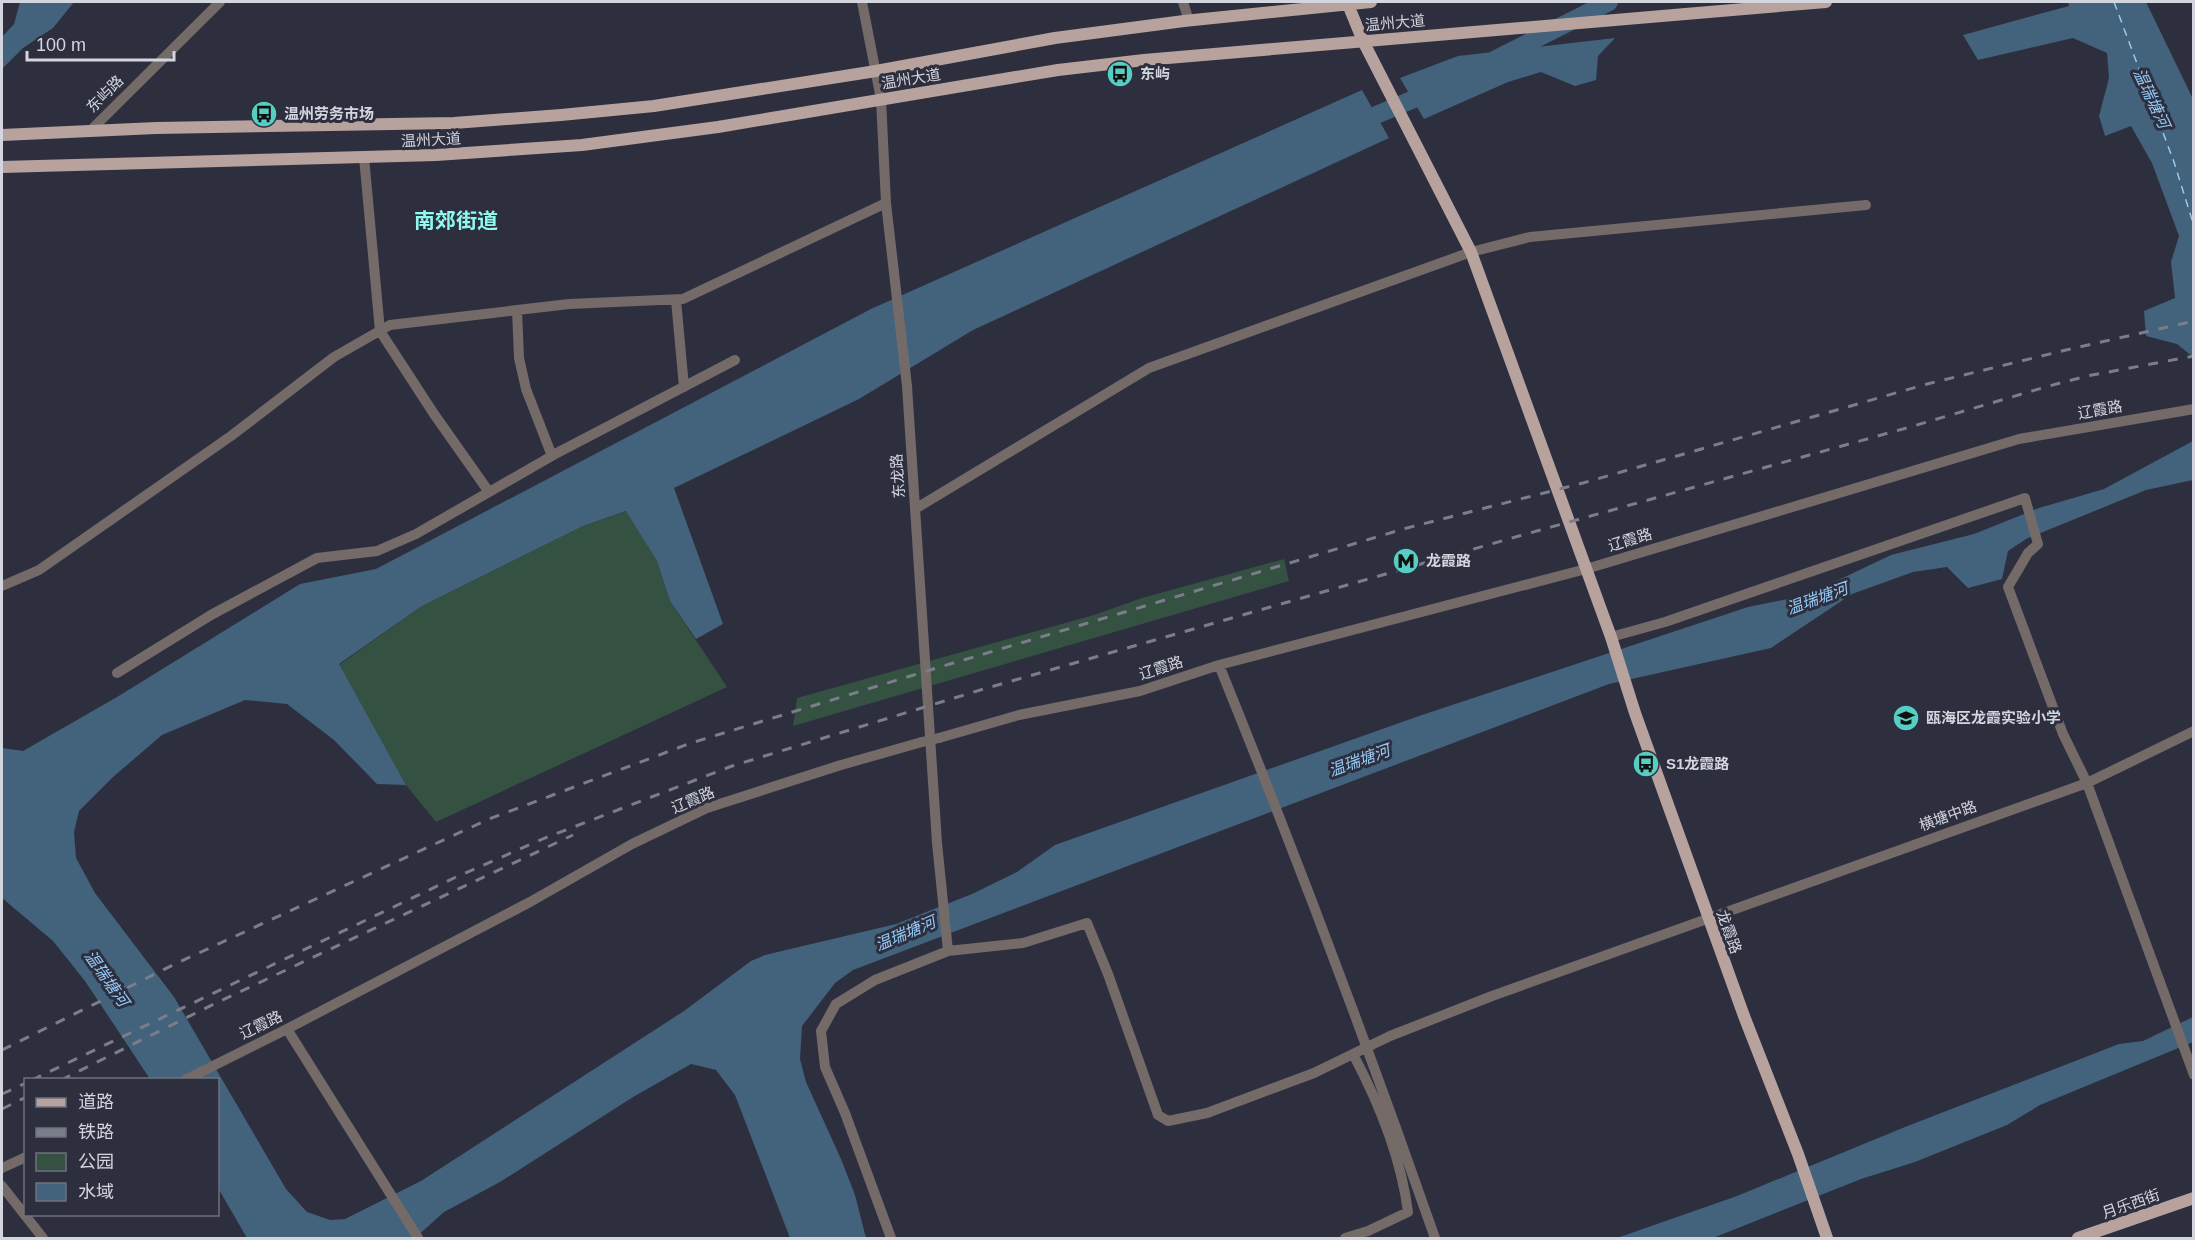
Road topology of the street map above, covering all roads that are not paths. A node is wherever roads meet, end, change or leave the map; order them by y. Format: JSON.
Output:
{"nodes":[{"id":1,"x":220,"y":2,"type":"edge"},
{"id":2,"x":862,"y":2,"type":"edge"},
{"id":3,"x":1183,"y":2,"type":"edge"},
{"id":4,"x":1371,"y":2,"type":"edge"},
{"id":5,"x":1826,"y":2,"type":"edge"},
{"id":6,"x":1347,"y":3,"type":"edge"},
{"id":7,"x":1189,"y":21,"type":"junction"},
{"id":8,"x":1363,"y":41,"type":"junction"},
{"id":9,"x":876,"y":71,"type":"junction"},
{"id":10,"x":881,"y":99,"type":"junction"},
{"id":11,"x":88,"y":132,"type":"junction"},
{"id":12,"x":2,"y":135,"type":"edge"},
{"id":13,"x":364,"y":157,"type":"junction"},
{"id":14,"x":2,"y":166,"type":"edge"},
{"id":15,"x":886,"y":203,"type":"junction"},
{"id":16,"x":1866,"y":205,"type":"dead end"},
{"id":17,"x":1471,"y":252,"type":"junction"},
{"id":18,"x":676,"y":300,"type":"junction"},
{"id":19,"x":517,"y":310,"type":"junction"},
{"id":20,"x":380,"y":331,"type":"junction"},
{"id":21,"x":735,"y":360,"type":"dead end"},
{"id":22,"x":684,"y":387,"type":"junction"},
{"id":23,"x":2193,"y":409,"type":"edge"},
{"id":24,"x":552,"y":456,"type":"junction"},
{"id":25,"x":489,"y":492,"type":"junction"},
{"id":26,"x":915,"y":509,"type":"junction"},
{"id":27,"x":1586,"y":568,"type":"junction"},
{"id":28,"x":2,"y":586,"type":"edge"},
{"id":29,"x":1611,"y":637,"type":"junction"},
{"id":30,"x":1220,"y":665,"type":"junction"},
{"id":31,"x":117,"y":673,"type":"dead end"},
{"id":32,"x":2193,"y":731,"type":"edge"},
{"id":33,"x":2087,"y":783,"type":"junction"},
{"id":34,"x":1709,"y":918,"type":"junction"},
{"id":35,"x":947,"y":947,"type":"junction"},
{"id":36,"x":287,"y":1029,"type":"junction"},
{"id":37,"x":1367,"y":1048,"type":"junction"},
{"id":38,"x":1353,"y":1054,"type":"junction"},
{"id":39,"x":2193,"y":1075,"type":"edge"},
{"id":40,"x":189,"y":1078,"type":"edge"},
{"id":41,"x":24,"y":1158,"type":"edge"},
{"id":42,"x":2,"y":1168,"type":"edge"},
{"id":43,"x":2,"y":1186,"type":"edge"},
{"id":44,"x":2193,"y":1198,"type":"edge"},
{"id":45,"x":24,"y":1214,"type":"edge"},
{"id":46,"x":25,"y":1216,"type":"edge"},
{"id":47,"x":43,"y":1239,"type":"edge"},
{"id":48,"x":418,"y":1239,"type":"edge"},
{"id":49,"x":891,"y":1239,"type":"edge"},
{"id":50,"x":1345,"y":1239,"type":"edge"},
{"id":51,"x":1435,"y":1239,"type":"edge"},
{"id":52,"x":1827,"y":1239,"type":"edge"},
{"id":53,"x":2078,"y":1239,"type":"edge"}],
"edges":[{"from":1,"to":11,"type":"street","name":"东屿路"},
{"from":2,"to":9,"type":"street","name":"东龙路"},
{"from":3,"to":7,"type":"street"},
{"from":4,"to":6,"type":"main road","name":"温州大道"},
{"from":5,"to":8,"type":"main road","name":"温州大道"},
{"from":6,"to":7,"type":"main road","name":"温州大道"},
{"from":6,"to":8,"type":"main road","name":"龙霞路"},
{"from":7,"to":9,"type":"main road","name":"温州大道"},
{"from":8,"to":10,"type":"main road","name":"温州大道"},
{"from":8,"to":17,"type":"main road","name":"龙霞路"},
{"from":9,"to":10,"type":"street","name":"东龙路"},
{"from":9,"to":11,"type":"main road","name":"温州大道"},
{"from":10,"to":13,"type":"main road","name":"温州大道"},
{"from":10,"to":15,"type":"street","name":"东龙路"},
{"from":11,"to":12,"type":"main road","name":"温州大道"},
{"from":13,"to":14,"type":"main road","name":"温州大道"},
{"from":13,"to":20,"type":"street"},
{"from":15,"to":18,"type":"street"},
{"from":15,"to":26,"type":"street","name":"东龙路"},
{"from":16,"to":17,"type":"street"},
{"from":17,"to":26,"type":"street"},
{"from":17,"to":27,"type":"main road","name":"龙霞路"},
{"from":18,"to":19,"type":"street"},
{"from":18,"to":22,"type":"street"},
{"from":19,"to":20,"type":"street"},
{"from":19,"to":24,"type":"street"},
{"from":20,"to":25,"type":"street"},
{"from":20,"to":28,"type":"street"},
{"from":21,"to":22,"type":"street"},
{"from":22,"to":24,"type":"street"},
{"from":23,"to":27,"type":"street","name":"辽霞路"},
{"from":24,"to":25,"type":"street"},
{"from":25,"to":31,"type":"street"},
{"from":26,"to":35,"type":"street","name":"东龙路"},
{"from":27,"to":29,"type":"main road","name":"龙霞路"},
{"from":27,"to":30,"type":"street","name":"辽霞路"},
{"from":29,"to":33,"type":"street"},
{"from":29,"to":34,"type":"main road","name":"龙霞路"},
{"from":30,"to":36,"type":"street","name":"辽霞路","bridge":true},
{"from":30,"to":37,"type":"street"},
{"from":32,"to":33,"type":"street","name":"横塘中路"},
{"from":33,"to":34,"type":"street","name":"横塘中路"},
{"from":33,"to":39,"type":"street"},
{"from":34,"to":37,"type":"street","name":"横塘中路"},
{"from":34,"to":52,"type":"main road","name":"龙霞路"},
{"from":35,"to":38,"type":"street","name":"横塘中路"},
{"from":35,"to":49,"type":"street"},
{"from":36,"to":40,"type":"street","name":"辽霞路"},
{"from":36,"to":48,"type":"street"},
{"from":37,"to":38,"type":"street","name":"横塘中路"},
{"from":37,"to":51,"type":"street"},
{"from":38,"to":50,"type":"street"},
{"from":41,"to":42,"type":"street"},
{"from":43,"to":45,"type":"street"},
{"from":44,"to":53,"type":"main road","name":"月乐西街"},
{"from":46,"to":47,"type":"street"}]}
